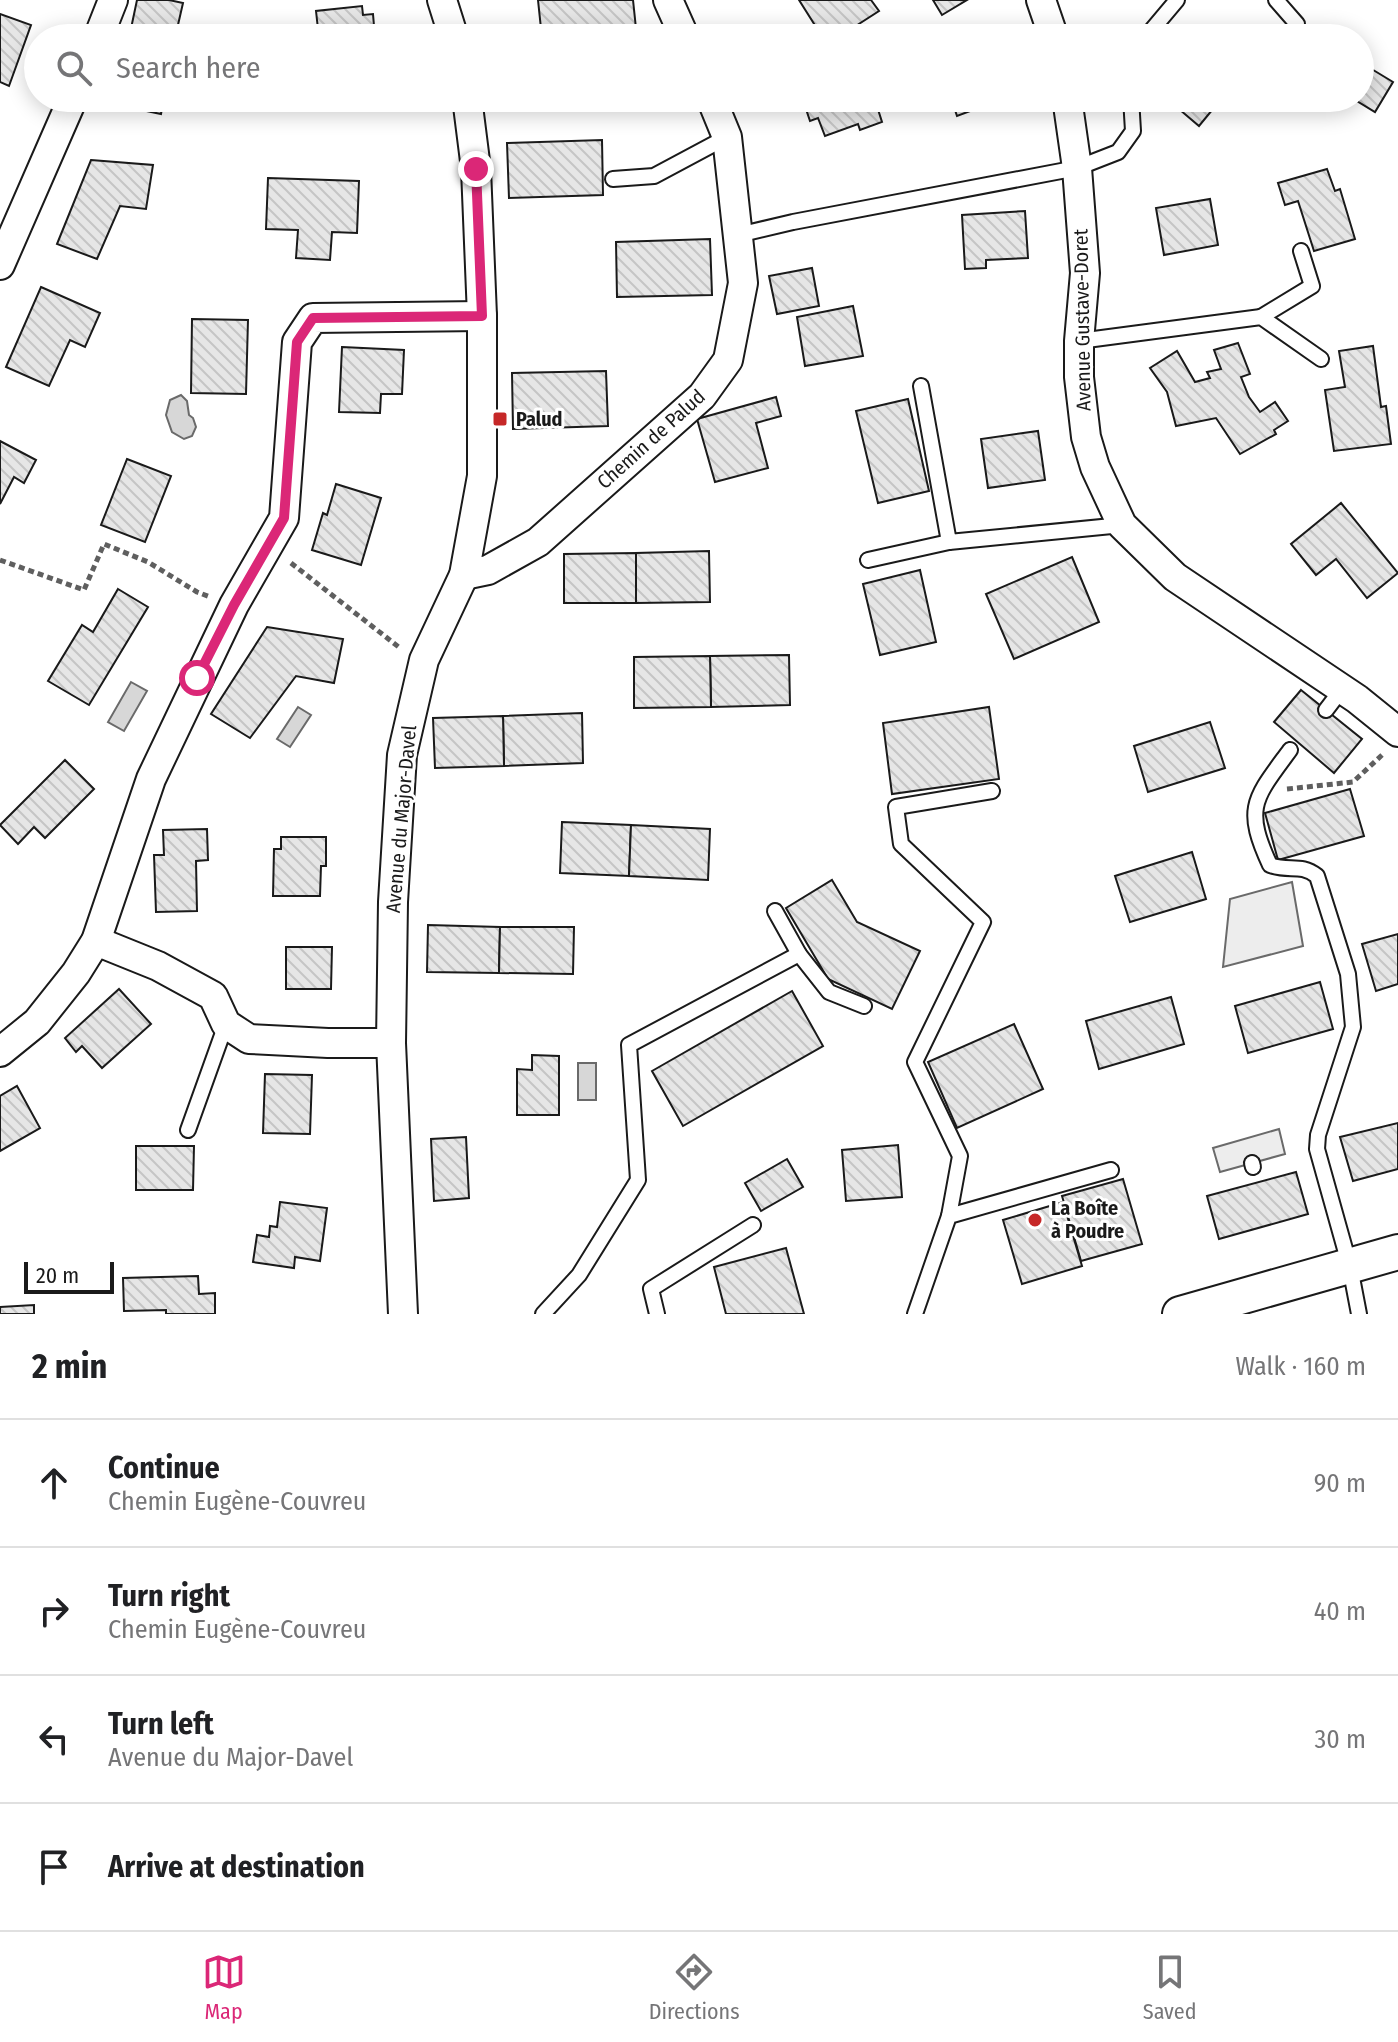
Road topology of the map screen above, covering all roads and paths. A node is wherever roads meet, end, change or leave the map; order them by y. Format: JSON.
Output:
{"nodes":[{"id":1,"x":113,"y":0,"type":"edge"},
{"id":2,"x":442,"y":0,"type":"edge"},
{"id":3,"x":668,"y":0,"type":"edge"},
{"id":4,"x":1041,"y":0,"type":"edge"},
{"id":5,"x":1177,"y":0,"type":"edge"},
{"id":6,"x":1276,"y":0,"type":"edge"},
{"id":7,"x":104,"y":24,"type":"edge"},
{"id":8,"x":450,"y":24,"type":"edge"},
{"id":9,"x":679,"y":24,"type":"edge"},
{"id":10,"x":1049,"y":24,"type":"edge"},
{"id":11,"x":1157,"y":24,"type":"edge"},
{"id":12,"x":1297,"y":24,"type":"dead end"},
{"id":13,"x":67,"y":112,"type":"edge"},
{"id":14,"x":469,"y":112,"type":"edge"},
{"id":15,"x":717,"y":112,"type":"edge"},
{"id":16,"x":1069,"y":112,"type":"edge"},
{"id":17,"x":1132,"y":112,"type":"edge"},
{"id":18,"x":727,"y":137,"type":"junction"},
{"id":19,"x":1077,"y":168,"type":"junction"},
{"id":20,"x":613,"y":179,"type":"dead end"},
{"id":21,"x":738,"y":235,"type":"junction"},
{"id":22,"x":1301,"y":251,"type":"dead end"},
{"id":23,"x":0,"y":265,"type":"edge"},
{"id":24,"x":482,"y":316,"type":"junction"},
{"id":25,"x":1261,"y":317,"type":"junction"},
{"id":26,"x":1079,"y":341,"type":"junction"},
{"id":27,"x":1321,"y":359,"type":"dead end"},
{"id":28,"x":921,"y":386,"type":"dead end"},
{"id":29,"x":1122,"y":525,"type":"junction"},
{"id":30,"x":949,"y":542,"type":"junction"},
{"id":31,"x":269,"y":545,"type":"junction"},
{"id":32,"x":0,"y":560,"type":"edge"},
{"id":33,"x":868,"y":560,"type":"dead end"},
{"id":34,"x":464,"y":575,"type":"junction"},
{"id":35,"x":234,"y":605,"type":"junction"},
{"id":36,"x":410,"y":643,"type":"dead end"},
{"id":37,"x":1390,"y":743,"type":"edge"},
{"id":38,"x":1290,"y":750,"type":"dead end"},
{"id":39,"x":992,"y":791,"type":"dead end"},
{"id":40,"x":1259,"y":792,"type":"junction"},
{"id":41,"x":775,"y":911,"type":"dead end"},
{"id":42,"x":96,"y":941,"type":"junction"},
{"id":43,"x":799,"y":954,"type":"junction"},
{"id":44,"x":864,"y":1006,"type":"dead end"},
{"id":45,"x":226,"y":1024,"type":"junction"},
{"id":46,"x":391,"y":1043,"type":"junction"},
{"id":47,"x":0,"y":1052,"type":"edge"},
{"id":48,"x":188,"y":1130,"type":"dead end"},
{"id":49,"x":1111,"y":1170,"type":"dead end"},
{"id":50,"x":949,"y":1216,"type":"junction"},
{"id":51,"x":753,"y":1225,"type":"dead end"},
{"id":52,"x":1398,"y":1252,"type":"edge"},
{"id":53,"x":1350,"y":1267,"type":"junction"},
{"id":54,"x":403,"y":1314,"type":"edge"},
{"id":55,"x":543,"y":1314,"type":"edge"},
{"id":56,"x":657,"y":1314,"type":"edge"},
{"id":57,"x":915,"y":1314,"type":"edge"},
{"id":58,"x":1180,"y":1314,"type":"edge"},
{"id":59,"x":1359,"y":1314,"type":"edge"}],
"edges":[{"from":1,"to":7,"type":"street"},
{"from":2,"to":8,"type":"street"},
{"from":3,"to":9,"type":"street"},
{"from":4,"to":10,"type":"street"},
{"from":5,"to":11,"type":"lane"},
{"from":6,"to":12,"type":"lane"},
{"from":13,"to":23,"type":"street"},
{"from":14,"to":24,"type":"street","name":"Avenue du Major-Davel"},
{"from":15,"to":18,"type":"street","name":"Chemin de Palud"},
{"from":16,"to":19,"type":"street","name":"Avenue Gustave-Doret"},
{"from":17,"to":19,"type":"lane"},
{"from":18,"to":20,"type":"lane"},
{"from":18,"to":21,"type":"street","name":"Chemin de Palud"},
{"from":19,"to":21,"type":"lane"},
{"from":19,"to":26,"type":"street","name":"Avenue Gustave-Doret"},
{"from":21,"to":34,"type":"street","name":"Chemin de Palud"},
{"from":22,"to":25,"type":"lane"},
{"from":24,"to":31,"type":"street"},
{"from":24,"to":34,"type":"street","name":"Avenue du Major-Davel"},
{"from":25,"to":26,"type":"lane"},
{"from":25,"to":27,"type":"lane"},
{"from":26,"to":29,"type":"street","name":"Avenue Gustave-Doret"},
{"from":28,"to":30,"type":"lane"},
{"from":29,"to":30,"type":"lane"},
{"from":29,"to":37,"type":"street","name":"Avenue Gustave-Doret"},
{"from":30,"to":33,"type":"lane"},
{"from":31,"to":35,"type":"street"},
{"from":31,"to":36,"type":"path"},
{"from":32,"to":35,"type":"path"},
{"from":34,"to":46,"type":"street","name":"Avenue du Major-Davel"},
{"from":35,"to":42,"type":"street"},
{"from":37,"to":40,"type":"path"},
{"from":38,"to":40,"type":"lane"},
{"from":39,"to":50,"type":"lane"},
{"from":40,"to":53,"type":"lane"},
{"from":41,"to":43,"type":"lane"},
{"from":42,"to":45,"type":"street"},
{"from":42,"to":47,"type":"street"},
{"from":43,"to":44,"type":"lane"},
{"from":43,"to":55,"type":"lane"},
{"from":45,"to":46,"type":"street"},
{"from":45,"to":48,"type":"lane"},
{"from":46,"to":54,"type":"street","name":"Avenue du Major-Davel"},
{"from":49,"to":50,"type":"lane"},
{"from":50,"to":57,"type":"lane"},
{"from":51,"to":56,"type":"lane"},
{"from":52,"to":53,"type":"street"},
{"from":53,"to":58,"type":"street"},
{"from":53,"to":59,"type":"lane"}]}
